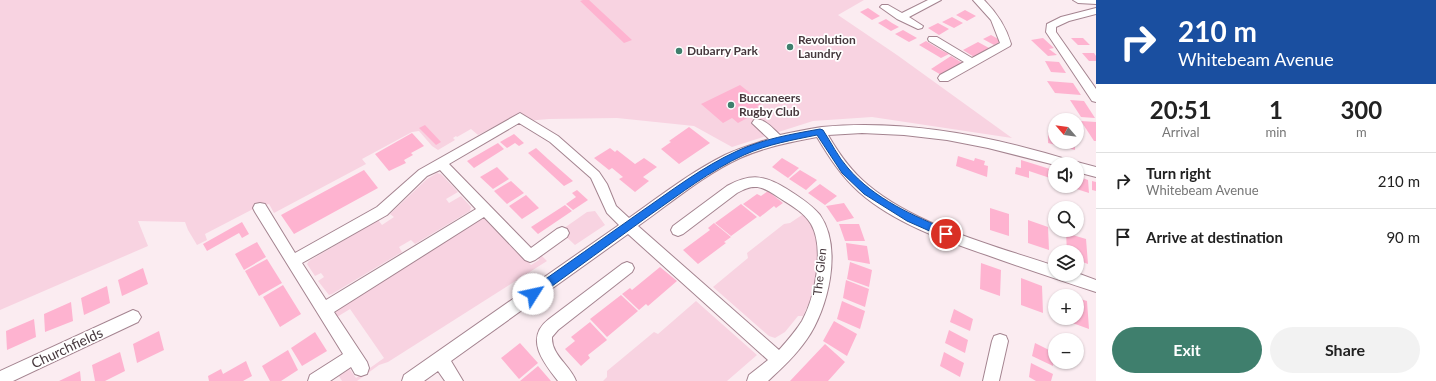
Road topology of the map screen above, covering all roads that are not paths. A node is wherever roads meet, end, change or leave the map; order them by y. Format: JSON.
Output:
{"nodes":[{"id":1,"x":936,"y":0,"type":"edge"},
{"id":2,"x":978,"y":0,"type":"edge"},
{"id":3,"x":1078,"y":0,"type":"edge"},
{"id":4,"x":885,"y":7,"type":"dead end"},
{"id":5,"x":1095,"y":10,"type":"edge"},
{"id":6,"x":901,"y":17,"type":"junction"},
{"id":7,"x":918,"y":26,"type":"dead end"},
{"id":8,"x":933,"y":39,"type":"dead end"},
{"id":9,"x":971,"y":62,"type":"junction"},
{"id":10,"x":944,"y":78,"type":"dead end"},
{"id":11,"x":1096,"y":98,"type":"edge"},
{"id":12,"x":758,"y":123,"type":"dead end"},
{"id":13,"x":820,"y":132,"type":"junction"},
{"id":14,"x":778,"y":140,"type":"junction"},
{"id":15,"x":1048,"y":158,"type":"edge"},
{"id":16,"x":441,"y":163,"type":"junction"},
{"id":17,"x":1084,"y":169,"type":"edge"},
{"id":18,"x":1096,"y":172,"type":"edge"},
{"id":19,"x":260,"y":208,"type":"dead end"},
{"id":20,"x":485,"y":210,"type":"junction"},
{"id":21,"x":629,"y":226,"type":"junction"},
{"id":22,"x":678,"y":230,"type":"dead end"},
{"id":23,"x":562,"y":234,"type":"dead end"},
{"id":24,"x":293,"y":261,"type":"junction"},
{"id":25,"x":627,"y":268,"type":"dead end"},
{"id":26,"x":1048,"y":270,"type":"edge"},
{"id":27,"x":1081,"y":281,"type":"edge"},
{"id":28,"x":1096,"y":286,"type":"edge"},
{"id":29,"x":324,"y":310,"type":"junction"},
{"id":30,"x":133,"y":317,"type":"dead end"},
{"id":31,"x":1000,"y":341,"type":"dead end"},
{"id":32,"x":440,"y":360,"type":"junction"},
{"id":33,"x":779,"y":360,"type":"junction"},
{"id":34,"x":0,"y":379,"type":"edge"},
{"id":35,"x":316,"y":381,"type":"edge"},
{"id":36,"x":410,"y":381,"type":"edge"},
{"id":37,"x":455,"y":381,"type":"edge"},
{"id":38,"x":568,"y":381,"type":"edge"},
{"id":39,"x":755,"y":381,"type":"edge"},
{"id":40,"x":991,"y":381,"type":"edge"}],
"edges":[{"from":1,"to":6,"type":"street"},
{"from":2,"to":9,"type":"street"},
{"from":3,"to":5,"type":"street"},
{"from":4,"to":6,"type":"street"},
{"from":5,"to":11,"type":"street"},
{"from":6,"to":7,"type":"street"},
{"from":8,"to":9,"type":"street"},
{"from":9,"to":10,"type":"street"},
{"from":12,"to":14,"type":"street"},
{"from":13,"to":14,"type":"street"},
{"from":13,"to":15,"type":"street"},
{"from":13,"to":26,"type":"street"},
{"from":14,"to":21,"type":"street"},
{"from":16,"to":20,"type":"street"},
{"from":16,"to":21,"type":"street"},
{"from":16,"to":24,"type":"street"},
{"from":17,"to":18,"type":"street"},
{"from":19,"to":24,"type":"street"},
{"from":20,"to":23,"type":"street"},
{"from":20,"to":29,"type":"street"},
{"from":21,"to":32,"type":"street"},
{"from":21,"to":33,"type":"street"},
{"from":22,"to":33,"type":"street","name":"The Glen"},
{"from":24,"to":29,"type":"street"},
{"from":25,"to":38,"type":"street"},
{"from":27,"to":28,"type":"street"},
{"from":29,"to":35,"type":"street"},
{"from":30,"to":34,"type":"street","name":"Churchfields"},
{"from":31,"to":40,"type":"street"},
{"from":32,"to":36,"type":"street"},
{"from":32,"to":37,"type":"street"},
{"from":33,"to":39,"type":"street","name":"The Glen"}]}
